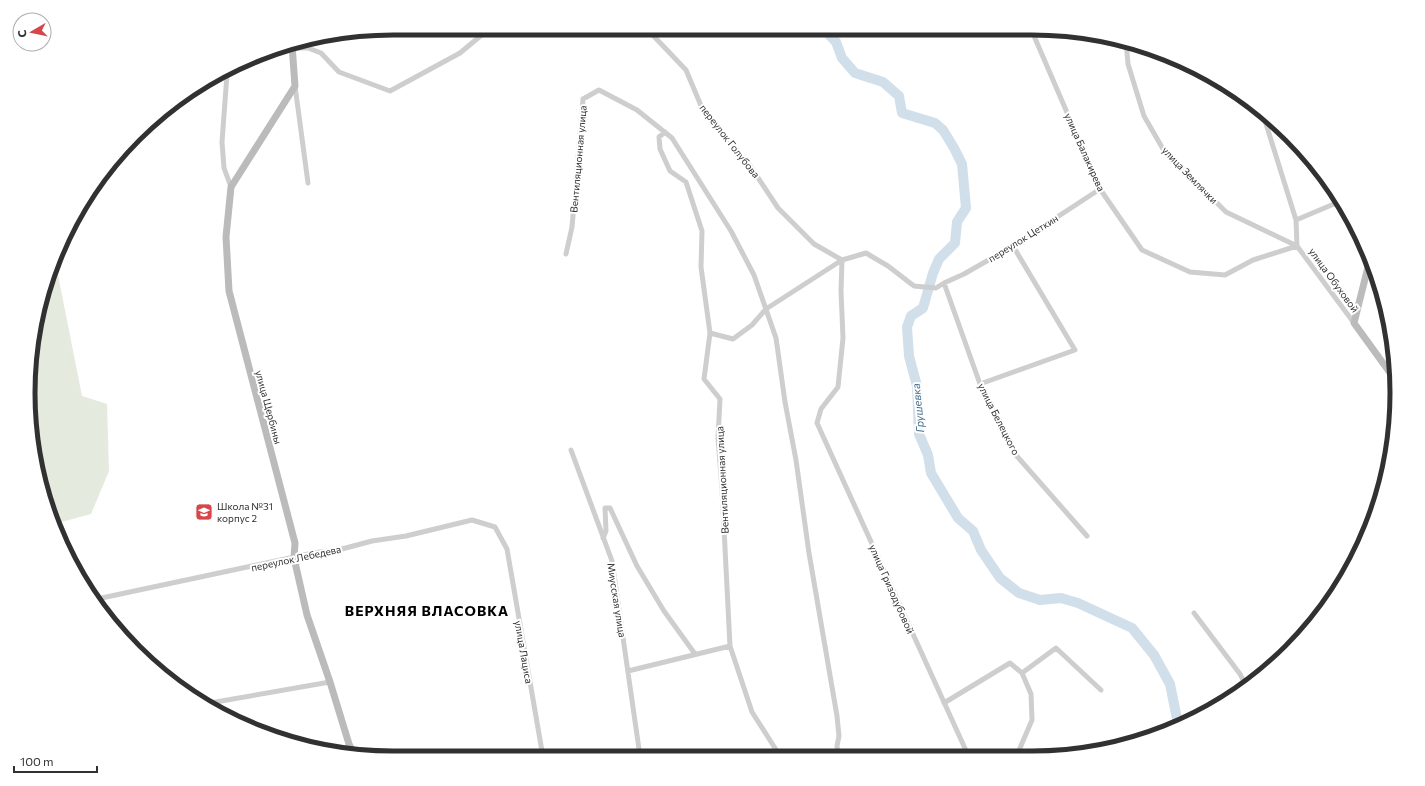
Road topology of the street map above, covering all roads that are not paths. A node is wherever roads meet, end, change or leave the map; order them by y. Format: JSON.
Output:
{"nodes":[{"id":1,"x":482,"y":35,"type":"edge"},
{"id":2,"x":653,"y":35,"type":"edge"},
{"id":3,"x":1034,"y":35,"type":"edge"},
{"id":4,"x":300,"y":47,"type":"edge"},
{"id":5,"x":1126,"y":47,"type":"edge"},
{"id":6,"x":292,"y":49,"type":"edge"},
{"id":7,"x":226,"y":77,"type":"edge"},
{"id":8,"x":295,"y":86,"type":"junction"},
{"id":9,"x":1265,"y":122,"type":"edge"},
{"id":10,"x":1270,"y":126,"type":"edge"},
{"id":11,"x":1267,"y":127,"type":"junction"},
{"id":12,"x":665,"y":132,"type":"junction"},
{"id":13,"x":308,"y":183,"type":"dead end"},
{"id":14,"x":231,"y":187,"type":"junction"},
{"id":15,"x":1100,"y":189,"type":"junction"},
{"id":16,"x":1335,"y":203,"type":"edge"},
{"id":17,"x":1296,"y":220,"type":"junction"},
{"id":18,"x":1013,"y":246,"type":"junction"},
{"id":19,"x":1297,"y":246,"type":"junction"},
{"id":20,"x":566,"y":254,"type":"dead end"},
{"id":21,"x":842,"y":260,"type":"junction"},
{"id":22,"x":1368,"y":269,"type":"edge"},
{"id":23,"x":944,"y":282,"type":"junction"},
{"id":24,"x":766,"y":309,"type":"junction"},
{"id":25,"x":1354,"y":323,"type":"junction"},
{"id":26,"x":710,"y":333,"type":"junction"},
{"id":27,"x":1389,"y":371,"type":"edge"},
{"id":28,"x":980,"y":384,"type":"junction"},
{"id":29,"x":571,"y":450,"type":"dead end"},
{"id":30,"x":495,"y":527,"type":"joint"},
{"id":31,"x":1087,"y":536,"type":"dead end"},
{"id":32,"x":603,"y":538,"type":"junction"},
{"id":33,"x":294,"y":558,"type":"junction"},
{"id":34,"x":100,"y":599,"type":"edge"},
{"id":35,"x":1194,"y":613,"type":"dead end"},
{"id":36,"x":730,"y":646,"type":"junction"},
{"id":37,"x":695,"y":654,"type":"junction"},
{"id":38,"x":628,"y":671,"type":"junction"},
{"id":39,"x":1022,"y":673,"type":"junction"},
{"id":40,"x":330,"y":682,"type":"junction"},
{"id":41,"x":1244,"y":682,"type":"edge"},
{"id":42,"x":1101,"y":690,"type":"dead end"},
{"id":43,"x":213,"y":702,"type":"edge"},
{"id":44,"x":944,"y":703,"type":"junction"},
{"id":45,"x":349,"y":744,"type":"junction"},
{"id":46,"x":347,"y":748,"type":"edge"},
{"id":47,"x":351,"y":748,"type":"edge"},
{"id":48,"x":542,"y":751,"type":"edge"},
{"id":49,"x":639,"y":751,"type":"edge"},
{"id":50,"x":777,"y":751,"type":"edge"},
{"id":51,"x":838,"y":751,"type":"edge"},
{"id":52,"x":966,"y":751,"type":"edge"},
{"id":53,"x":1019,"y":751,"type":"edge"}],
"edges":[{"from":1,"to":4,"type":"street"},
{"from":2,"to":21,"type":"street","name":"переулок Голубова"},
{"from":3,"to":15,"type":"street","name":"улица Балакирева"},
{"from":5,"to":19,"type":"street","name":"улица Землячки"},
{"from":6,"to":8,"type":"street"},
{"from":7,"to":14,"type":"street"},
{"from":8,"to":13,"type":"street"},
{"from":8,"to":14,"type":"street","name":"улица Щербины"},
{"from":9,"to":11,"type":"street","name":"улица Обуховой"},
{"from":10,"to":11,"type":"street"},
{"from":11,"to":17,"type":"street","name":"улица Обуховой"},
{"from":12,"to":20,"type":"street","name":"Вентиляционная улица"},
{"from":12,"to":24,"type":"street"},
{"from":12,"to":26,"type":"street","name":"Вентиляционная улица"},
{"from":14,"to":33,"type":"street","name":"улица Щербины"},
{"from":15,"to":18,"type":"street","name":"переулок Цеткин"},
{"from":15,"to":19,"type":"street","name":"улица Балакирева"},
{"from":16,"to":17,"type":"street"},
{"from":17,"to":19,"type":"street","name":"улица Обуховой"},
{"from":18,"to":23,"type":"street","name":"переулок Цеткин"},
{"from":18,"to":28,"type":"street"},
{"from":19,"to":25,"type":"street","name":"улица Обуховой"},
{"from":21,"to":23,"type":"street","name":"переулок Цеткин"},
{"from":21,"to":24,"type":"street"},
{"from":21,"to":44,"type":"street","name":"улица Гризодубовой"},
{"from":22,"to":25,"type":"street"},
{"from":23,"to":28,"type":"street","name":"улица Белецкого"},
{"from":24,"to":26,"type":"street"},
{"from":24,"to":51,"type":"street"},
{"from":25,"to":27,"type":"street","name":"улица Обуховой"},
{"from":26,"to":36,"type":"street","name":"Вентиляционная улица"},
{"from":28,"to":31,"type":"street","name":"улица Белецкого"},
{"from":29,"to":32,"type":"street","name":"Миусская улица"},
{"from":30,"to":33,"type":"street","name":"переулок Лебедева"},
{"from":30,"to":48,"type":"street","name":"улица Лациса"},
{"from":32,"to":37,"type":"street"},
{"from":32,"to":38,"type":"street","name":"Миусская улица"},
{"from":33,"to":34,"type":"street","name":"переулок Лебедева"},
{"from":33,"to":40,"type":"street","name":"улица Щербины"},
{"from":35,"to":41,"type":"street"},
{"from":36,"to":37,"type":"street"},
{"from":36,"to":50,"type":"street","name":"Вентиляционная улица"},
{"from":37,"to":38,"type":"street"},
{"from":38,"to":49,"type":"street","name":"Миусская улица"},
{"from":39,"to":42,"type":"street"},
{"from":39,"to":44,"type":"street"},
{"from":39,"to":53,"type":"street"},
{"from":40,"to":43,"type":"street"},
{"from":40,"to":45,"type":"street","name":"улица Щербины"},
{"from":44,"to":52,"type":"street","name":"улица Гризодубовой"},
{"from":45,"to":46,"type":"street"},
{"from":45,"to":47,"type":"street","name":"улица Щербины"}]}
